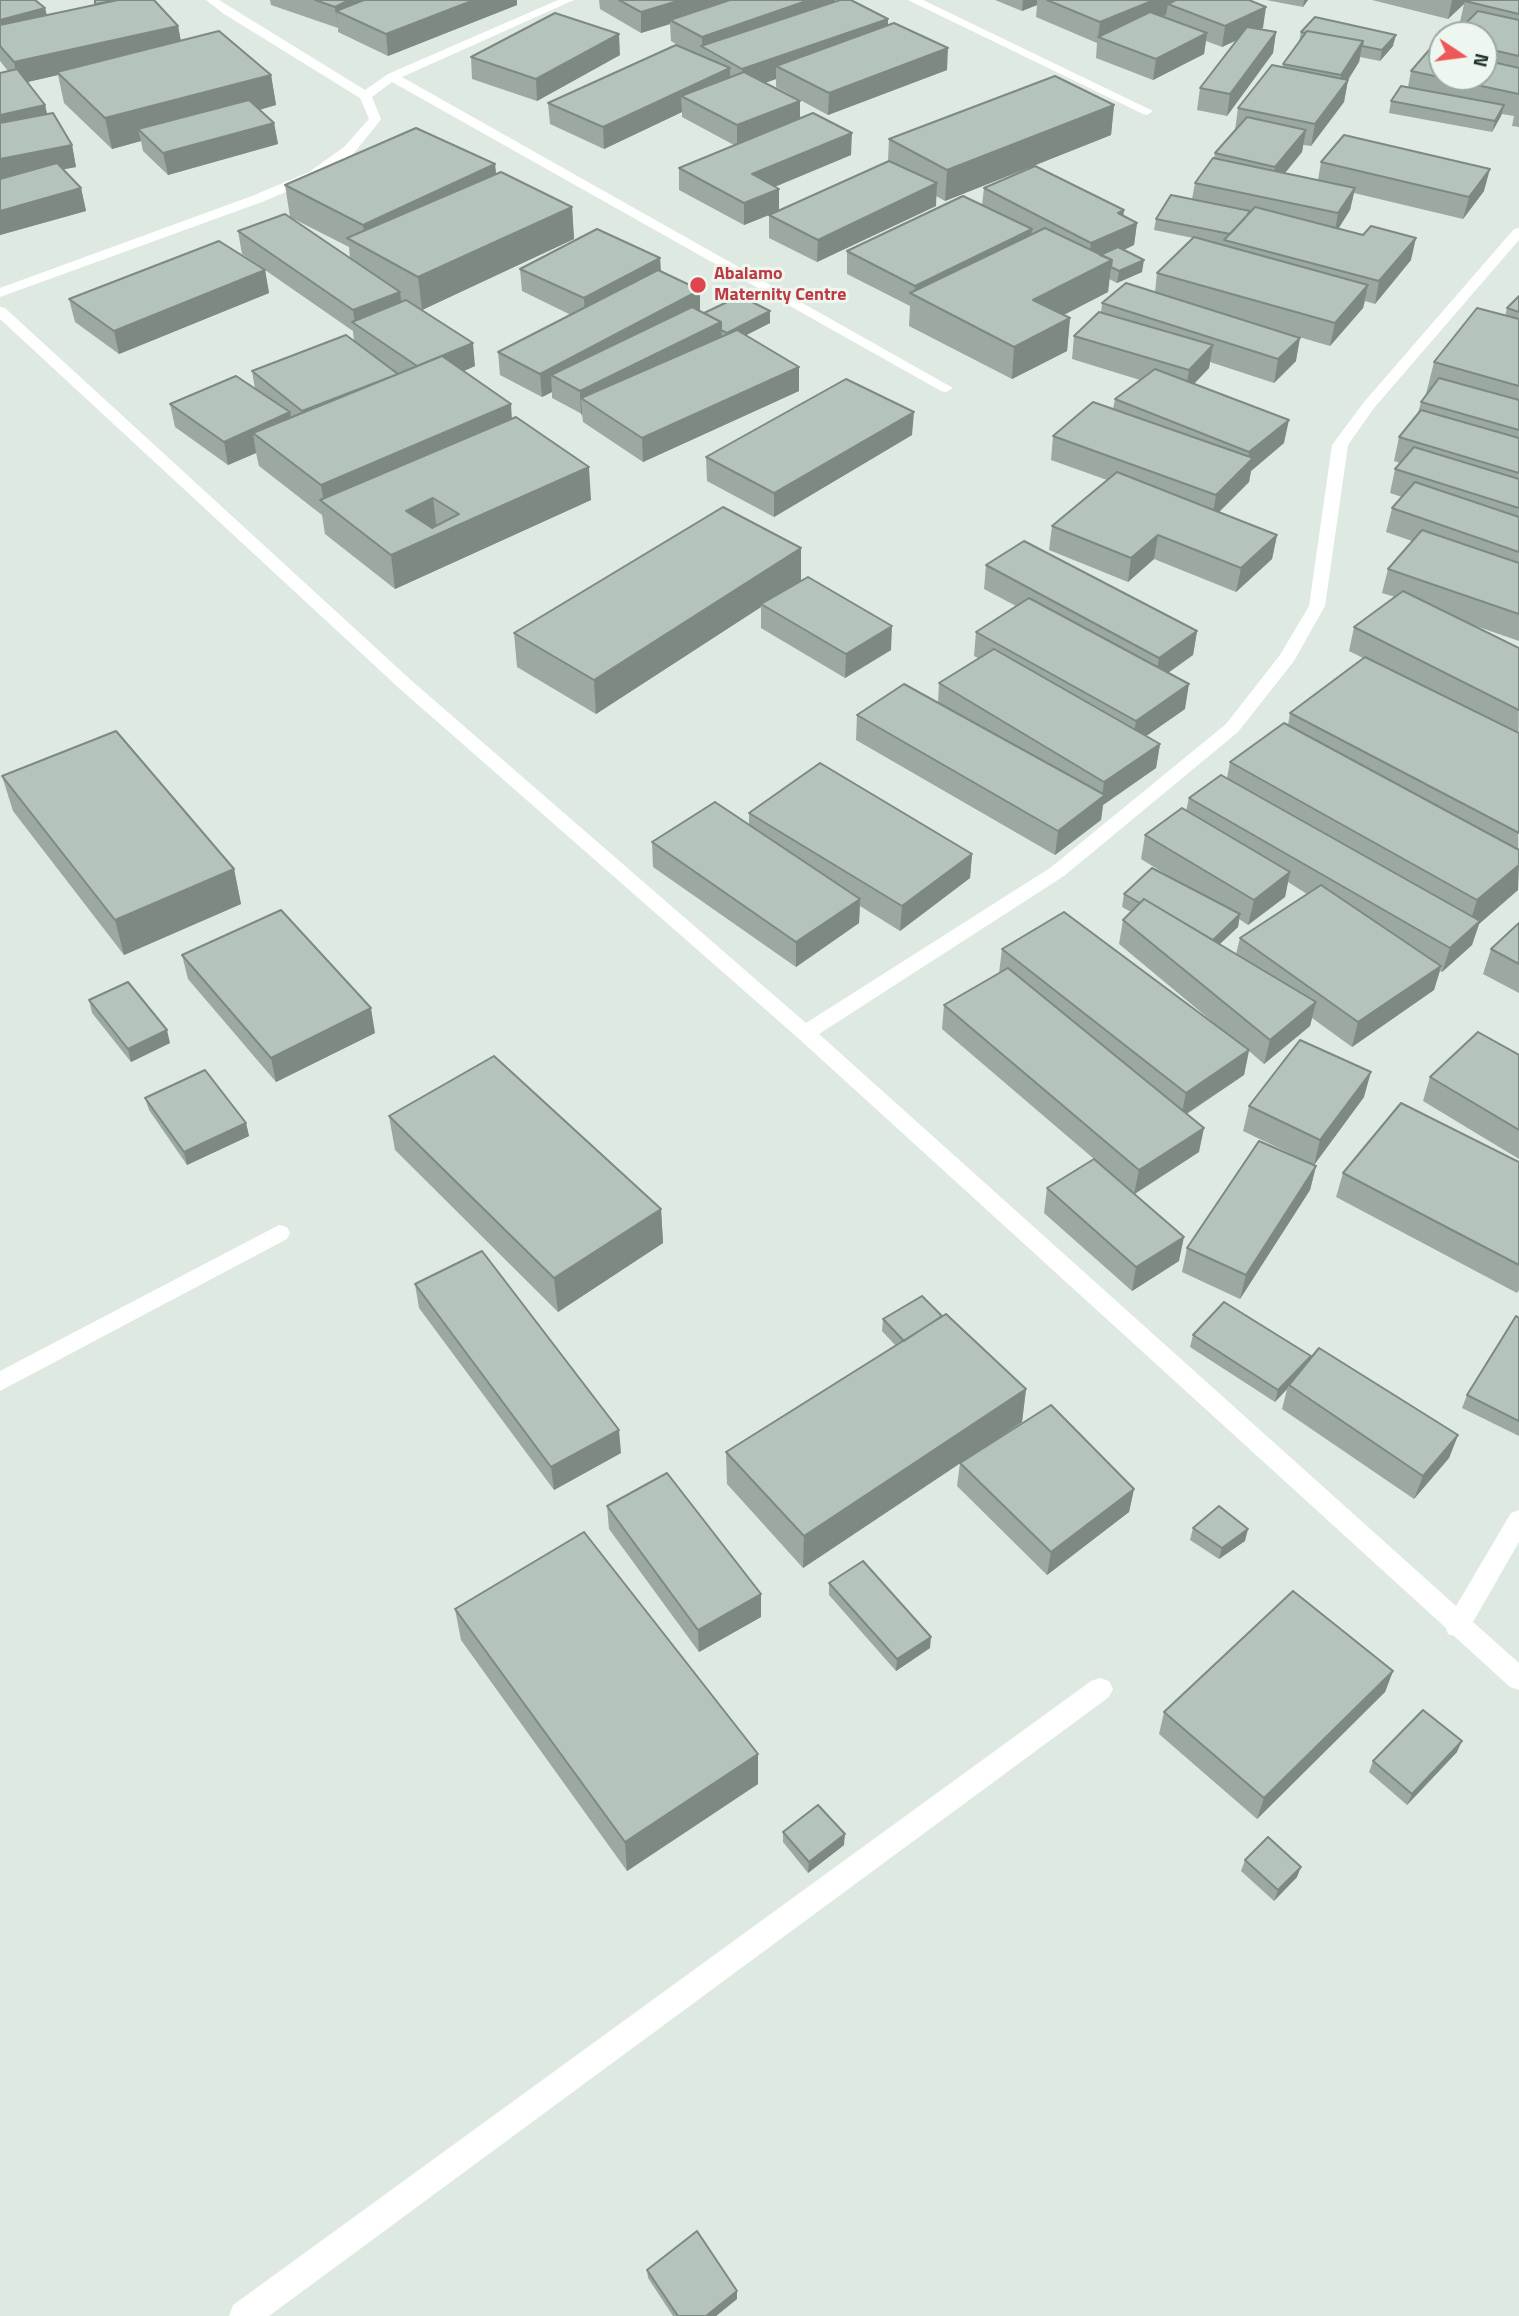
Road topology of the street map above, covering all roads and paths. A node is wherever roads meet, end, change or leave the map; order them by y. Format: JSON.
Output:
{"nodes":[{"id":1,"x":212,"y":0,"type":"edge"},
{"id":2,"x":568,"y":0,"type":"edge"},
{"id":3,"x":914,"y":0,"type":"edge"},
{"id":4,"x":392,"y":78,"type":"junction"},
{"id":5,"x":365,"y":96,"type":"junction"},
{"id":6,"x":1147,"y":111,"type":"dead end"},
{"id":7,"x":1519,"y":232,"type":"edge"},
{"id":8,"x":1511,"y":253,"type":"edge"},
{"id":9,"x":0,"y":293,"type":"edge"},
{"id":10,"x":0,"y":310,"type":"edge"},
{"id":11,"x":946,"y":388,"type":"dead end"},
{"id":12,"x":804,"y":1032,"type":"junction"},
{"id":13,"x":279,"y":1233,"type":"dead end"},
{"id":14,"x":0,"y":1382,"type":"edge"},
{"id":15,"x":1519,"y":1520,"type":"edge"},
{"id":16,"x":1457,"y":1626,"type":"junction"},
{"id":17,"x":1519,"y":1679,"type":"edge"},
{"id":18,"x":1100,"y":1689,"type":"dead end"},
{"id":19,"x":244,"y":2316,"type":"edge"}],
"edges":[{"from":1,"to":5,"type":"street"},
{"from":2,"to":4,"type":"street"},
{"from":3,"to":6,"type":"street"},
{"from":4,"to":5,"type":"street"},
{"from":4,"to":11,"type":"street"},
{"from":5,"to":9,"type":"street"},
{"from":7,"to":8,"type":"street"},
{"from":8,"to":12,"type":"street"},
{"from":10,"to":12,"type":"street"},
{"from":12,"to":16,"type":"street"},
{"from":13,"to":14,"type":"street"},
{"from":15,"to":16,"type":"street"},
{"from":16,"to":17,"type":"street"},
{"from":18,"to":19,"type":"street"}]}
